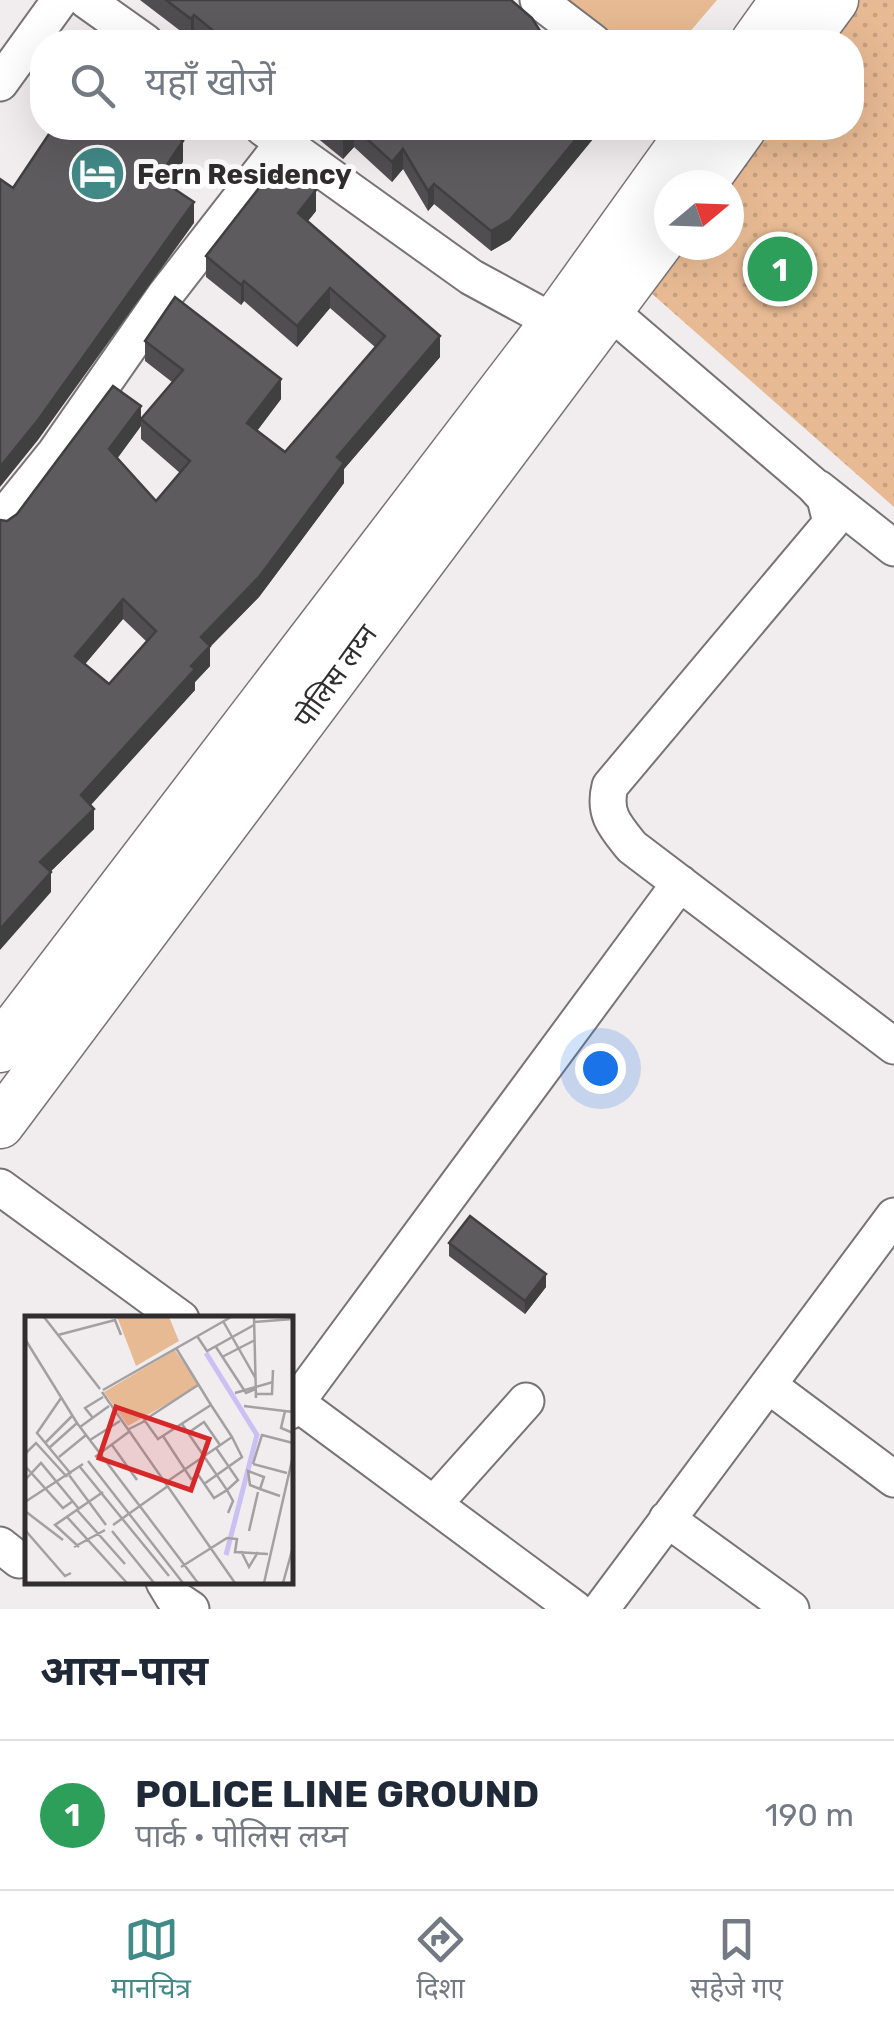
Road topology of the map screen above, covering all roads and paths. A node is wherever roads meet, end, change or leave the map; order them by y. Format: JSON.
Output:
{"nodes":[{"id":1,"x":60,"y":0,"type":"edge"},
{"id":2,"x":86,"y":0,"type":"edge"},
{"id":3,"x":538,"y":0,"type":"edge"},
{"id":4,"x":785,"y":0,"type":"edge"},
{"id":5,"x":834,"y":0,"type":"edge"},
{"id":6,"x":38,"y":30,"type":"edge"},
{"id":7,"x":128,"y":30,"type":"edge"},
{"id":8,"x":577,"y":30,"type":"edge"},
{"id":9,"x":763,"y":30,"type":"edge"},
{"id":10,"x":813,"y":30,"type":"edge"},
{"id":11,"x":30,"y":42,"type":"edge"},
{"id":12,"x":0,"y":83,"type":"edge"},
{"id":13,"x":271,"y":140,"type":"edge"},
{"id":14,"x":281,"y":140,"type":"edge"},
{"id":15,"x":687,"y":140,"type":"edge"},
{"id":16,"x":733,"y":140,"type":"edge"},
{"id":17,"x":711,"y":170,"type":"edge"},
{"id":18,"x":654,"y":244,"type":"edge"},
{"id":19,"x":584,"y":315,"type":"junction"},
{"id":20,"x":813,"y":484,"type":"junction"},
{"id":21,"x":0,"y":522,"type":"edge"},
{"id":22,"x":894,"y":548,"type":"edge"},
{"id":23,"x":680,"y":883,"type":"junction"},
{"id":24,"x":894,"y":1046,"type":"edge"},
{"id":25,"x":0,"y":1048,"type":"edge"},
{"id":26,"x":0,"y":1124,"type":"edge"},
{"id":27,"x":0,"y":1187,"type":"edge"},
{"id":28,"x":894,"y":1216,"type":"edge"},
{"id":29,"x":883,"y":1254,"type":"edge"},
{"id":30,"x":177,"y":1316,"type":"edge"},
{"id":31,"x":768,"y":1385,"type":"junction"},
{"id":32,"x":526,"y":1402,"type":"dead end"},
{"id":33,"x":292,"y":1404,"type":"edge"},
{"id":34,"x":894,"y":1479,"type":"edge"},
{"id":35,"x":434,"y":1504,"type":"junction"},
{"id":36,"x":667,"y":1519,"type":"junction"},
{"id":37,"x":165,"y":1584,"type":"edge"},
{"id":38,"x":191,"y":1609,"type":"edge"},
{"id":39,"x":575,"y":1609,"type":"edge"},
{"id":40,"x":600,"y":1609,"type":"edge"},
{"id":41,"x":791,"y":1609,"type":"edge"}],
"edges":[{"from":1,"to":6,"type":"street"},
{"from":2,"to":7,"type":"street"},
{"from":3,"to":8,"type":"street"},
{"from":4,"to":9,"type":"street"},
{"from":5,"to":10,"type":"street"},
{"from":11,"to":12,"type":"street"},
{"from":13,"to":21,"type":"street"},
{"from":14,"to":19,"type":"street"},
{"from":15,"to":19,"type":"street"},
{"from":16,"to":17,"type":"street"},
{"from":18,"to":19,"type":"street","name":"पोलिस लय्न"},
{"from":19,"to":20,"type":"street"},
{"from":19,"to":25,"type":"street"},
{"from":19,"to":26,"type":"street","name":"पोलिस लय्न"},
{"from":20,"to":22,"type":"street"},
{"from":20,"to":23,"type":"street"},
{"from":23,"to":24,"type":"street"},
{"from":23,"to":33,"type":"street"},
{"from":27,"to":30,"type":"street"},
{"from":28,"to":29,"type":"street"},
{"from":29,"to":31,"type":"street"},
{"from":31,"to":34,"type":"street"},
{"from":31,"to":36,"type":"street"},
{"from":32,"to":35,"type":"street"},
{"from":33,"to":35,"type":"street"},
{"from":35,"to":39,"type":"street"},
{"from":36,"to":40,"type":"street"},
{"from":36,"to":41,"type":"street"},
{"from":37,"to":38,"type":"street"}]}
